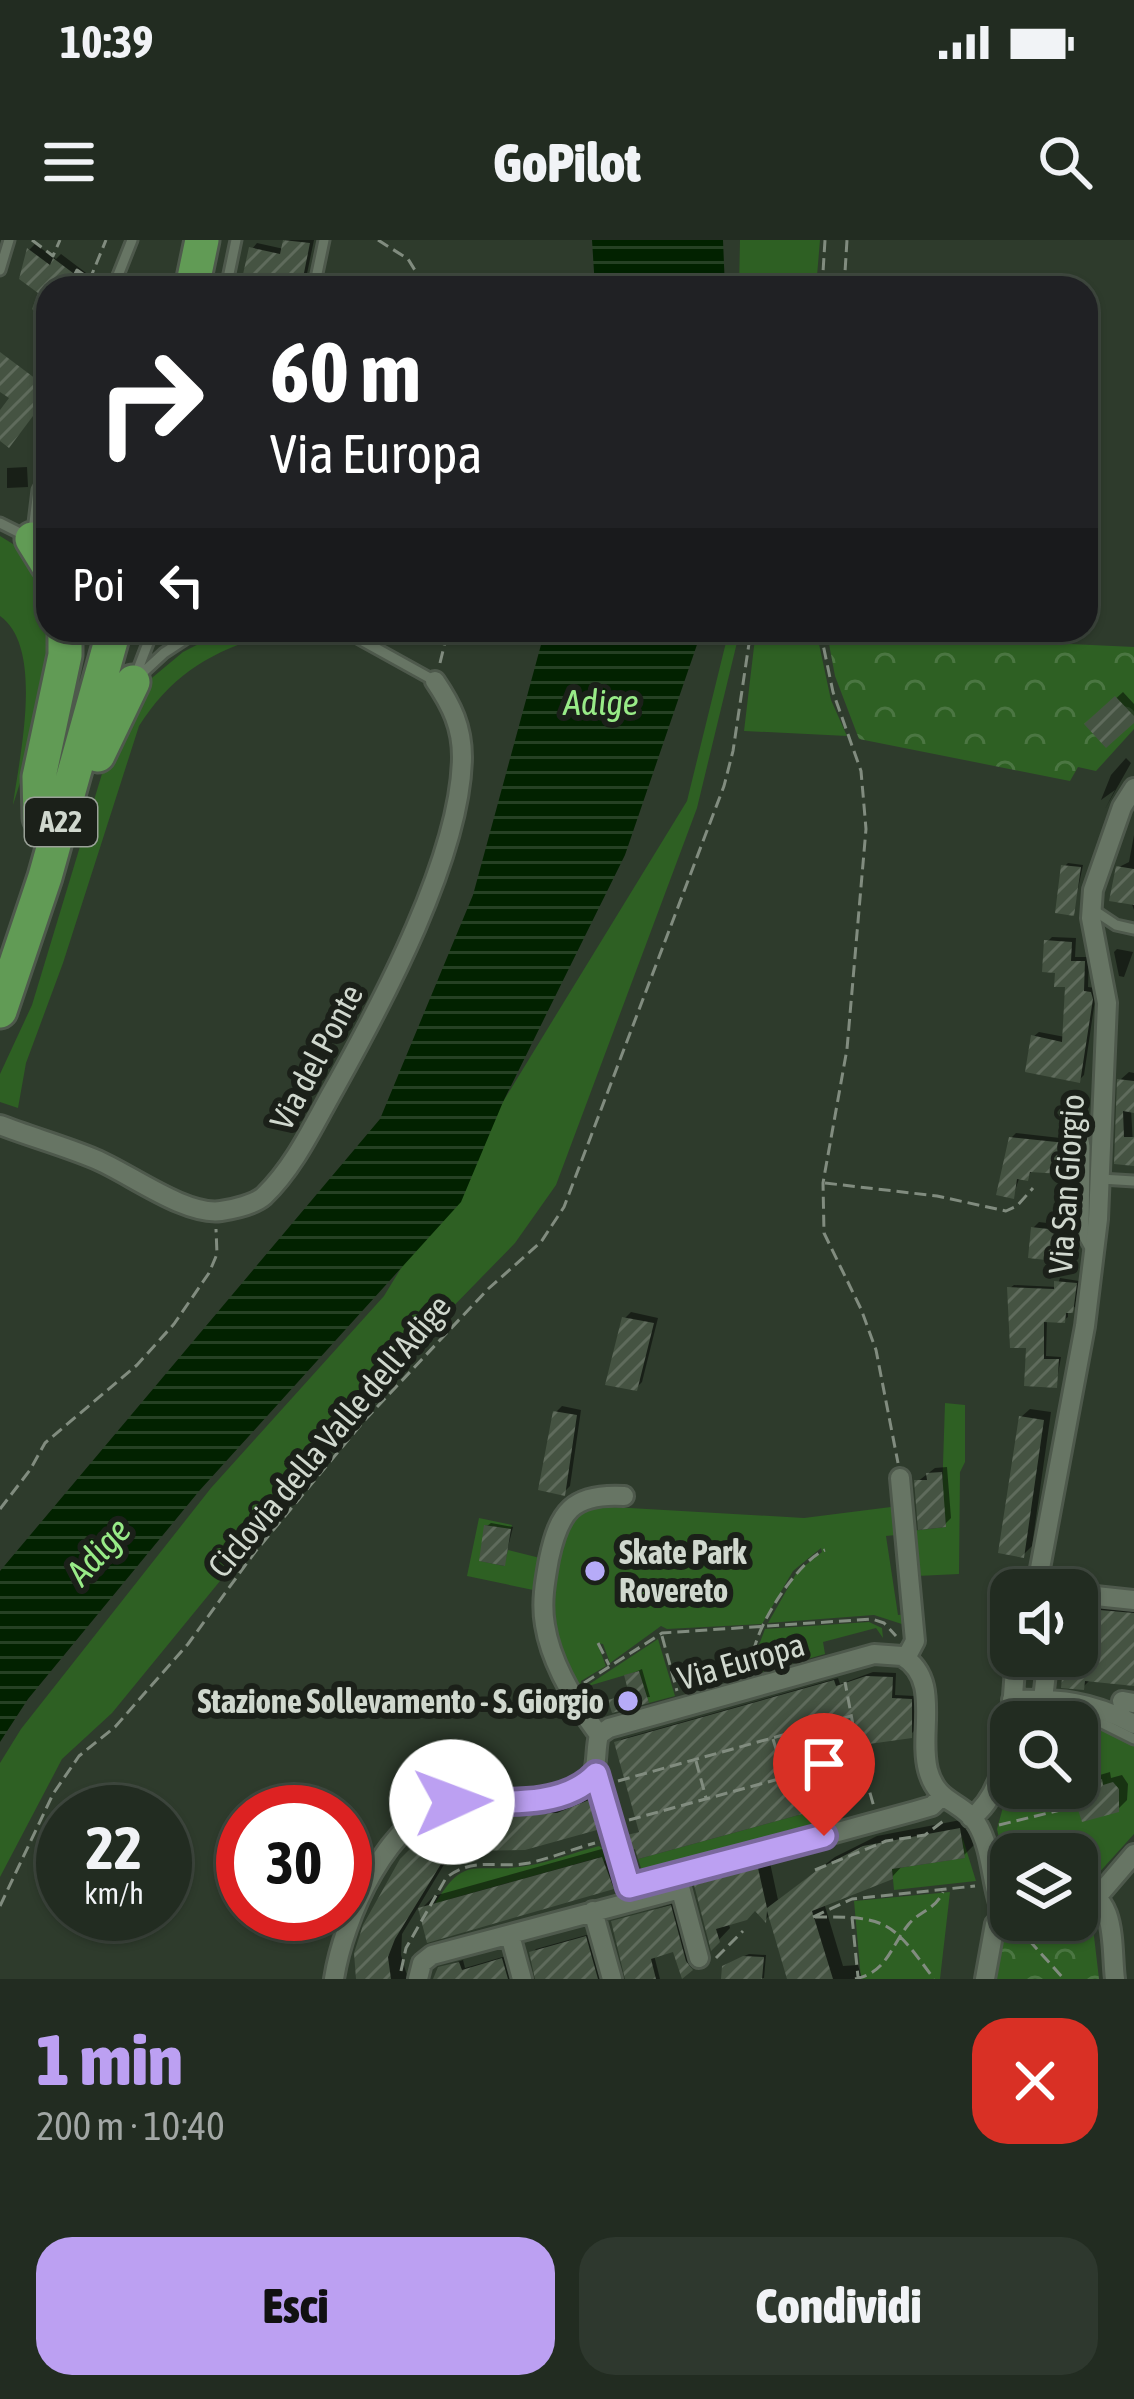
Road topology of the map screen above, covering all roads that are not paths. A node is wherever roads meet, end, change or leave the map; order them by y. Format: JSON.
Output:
{"nodes":[{"id":1,"x":9,"y":240,"type":"edge"},
{"id":2,"x":133,"y":240,"type":"edge"},
{"id":3,"x":181,"y":240,"type":"edge"},
{"id":4,"x":202,"y":240,"type":"edge"},
{"id":5,"x":236,"y":240,"type":"edge"},
{"id":6,"x":324,"y":240,"type":"edge"},
{"id":7,"x":0,"y":270,"type":"edge"},
{"id":8,"x":118,"y":276,"type":"edge"},
{"id":9,"x":174,"y":276,"type":"edge"},
{"id":10,"x":194,"y":276,"type":"edge"},
{"id":11,"x":228,"y":276,"type":"edge"},
{"id":12,"x":316,"y":276,"type":"edge"},
{"id":13,"x":0,"y":523,"type":"edge"},
{"id":14,"x":36,"y":549,"type":"edge"},
{"id":15,"x":63,"y":642,"type":"edge"},
{"id":16,"x":90,"y":642,"type":"edge"},
{"id":17,"x":111,"y":642,"type":"edge"},
{"id":18,"x":149,"y":642,"type":"edge"},
{"id":19,"x":181,"y":642,"type":"edge"},
{"id":20,"x":365,"y":642,"type":"edge"},
{"id":21,"x":435,"y":681,"type":"joint"},
{"id":22,"x":133,"y":682,"type":"junction"},
{"id":23,"x":1134,"y":788,"type":"edge"},
{"id":24,"x":40,"y":818,"type":"junction"},
{"id":25,"x":45,"y":877,"type":"junction"},
{"id":26,"x":1092,"y":909,"type":"junction"},
{"id":27,"x":1134,"y":929,"type":"edge"},
{"id":28,"x":0,"y":945,"type":"edge"},
{"id":29,"x":0,"y":1011,"type":"edge"},
{"id":30,"x":1081,"y":1125,"type":"dead end"},
{"id":31,"x":5,"y":1127,"type":"edge"},
{"id":32,"x":1101,"y":1179,"type":"junction"},
{"id":33,"x":1134,"y":1181,"type":"edge"},
{"id":34,"x":1094,"y":1252,"type":"junction"},
{"id":35,"x":900,"y":1478,"type":"road end"},
{"id":36,"x":624,"y":1496,"type":"dead end"},
{"id":37,"x":1040,"y":1569,"type":"edge"},
{"id":38,"x":1098,"y":1596,"type":"edge"},
{"id":39,"x":1134,"y":1600,"type":"edge"},
{"id":40,"x":902,"y":1650,"type":"junction"},
{"id":41,"x":1014,"y":1677,"type":"edge"},
{"id":42,"x":1046,"y":1677,"type":"edge"},
{"id":43,"x":1043,"y":1699,"type":"junction"},
{"id":44,"x":1012,"y":1700,"type":"joint"},
{"id":45,"x":1098,"y":1721,"type":"edge"},
{"id":46,"x":1134,"y":1724,"type":"edge"},
{"id":47,"x":599,"y":1736,"type":"junction"},
{"id":48,"x":1134,"y":1739,"type":"edge"},
{"id":49,"x":597,"y":1780,"type":"junction"},
{"id":50,"x":941,"y":1797,"type":"junction"},
{"id":51,"x":990,"y":1797,"type":"edge"},
{"id":52,"x":971,"y":1818,"type":"junction"},
{"id":53,"x":1134,"y":1855,"type":"edge"},
{"id":54,"x":990,"y":1861,"type":"edge"},
{"id":55,"x":682,"y":1879,"type":"junction"},
{"id":56,"x":631,"y":1894,"type":"junction"},
{"id":57,"x":1098,"y":1896,"type":"joint"},
{"id":58,"x":593,"y":1911,"type":"junction"},
{"id":59,"x":510,"y":1935,"type":"junction"},
{"id":60,"x":990,"y":1941,"type":"edge"},
{"id":61,"x":706,"y":1959,"type":"road end"},
{"id":62,"x":420,"y":1971,"type":"edge"},
{"id":63,"x":334,"y":1979,"type":"edge"},
{"id":64,"x":522,"y":1979,"type":"edge"},
{"id":65,"x":612,"y":1979,"type":"edge"},
{"id":66,"x":985,"y":1979,"type":"edge"},
{"id":67,"x":1114,"y":1979,"type":"edge"}],
"edges":[{"from":1,"to":7,"type":"lane"},
{"from":2,"to":8,"type":"lane"},
{"from":3,"to":9,"type":"highway"},
{"from":4,"to":10,"type":"highway"},
{"from":5,"to":11,"type":"lane"},
{"from":6,"to":12,"type":"lane"},
{"from":13,"to":14,"type":"lane"},
{"from":15,"to":24,"type":"highway"},
{"from":16,"to":24,"type":"highway","number":"A22"},
{"from":17,"to":25,"type":"highway","number":"A22"},
{"from":18,"to":22,"type":"lane"},
{"from":19,"to":22,"type":"lane"},
{"from":20,"to":21,"type":"lane"},
{"from":21,"to":31,"type":"street","name":"Via del Ponte"},
{"from":22,"to":25,"type":"highway"},
{"from":23,"to":26,"type":"street","name":"Via San Giorgio"},
{"from":24,"to":28,"type":"highway","number":"A22"},
{"from":25,"to":29,"type":"highway","number":"A22"},
{"from":26,"to":27,"type":"lane"},
{"from":26,"to":32,"type":"street","name":"Via San Giorgio"},
{"from":30,"to":34,"type":"lane"},
{"from":32,"to":33,"type":"lane"},
{"from":32,"to":34,"type":"street","name":"Via San Giorgio"},
{"from":34,"to":37,"type":"street","name":"Via San Giorgio"},
{"from":35,"to":40,"type":"street"},
{"from":36,"to":47,"type":"street"},
{"from":38,"to":39,"type":"street"},
{"from":40,"to":47,"type":"street","name":"Via Europa"},
{"from":40,"to":50,"type":"street"},
{"from":41,"to":44,"type":"street"},
{"from":42,"to":43,"type":"street"},
{"from":43,"to":44,"type":"street"},
{"from":43,"to":46,"type":"street"},
{"from":45,"to":48,"type":"lane"},
{"from":47,"to":49,"type":"street"},
{"from":49,"to":56,"type":"street"},
{"from":49,"to":63,"type":"street"},
{"from":50,"to":52,"type":"street"},
{"from":50,"to":55,"type":"street"},
{"from":51,"to":52,"type":"street"},
{"from":52,"to":54,"type":"street"},
{"from":53,"to":57,"type":"street"},
{"from":55,"to":56,"type":"street"},
{"from":55,"to":61,"type":"street"},
{"from":56,"to":58,"type":"street"},
{"from":57,"to":67,"type":"street"},
{"from":58,"to":59,"type":"street"},
{"from":58,"to":65,"type":"street"},
{"from":59,"to":62,"type":"street"},
{"from":59,"to":64,"type":"street"},
{"from":60,"to":66,"type":"street"}]}
